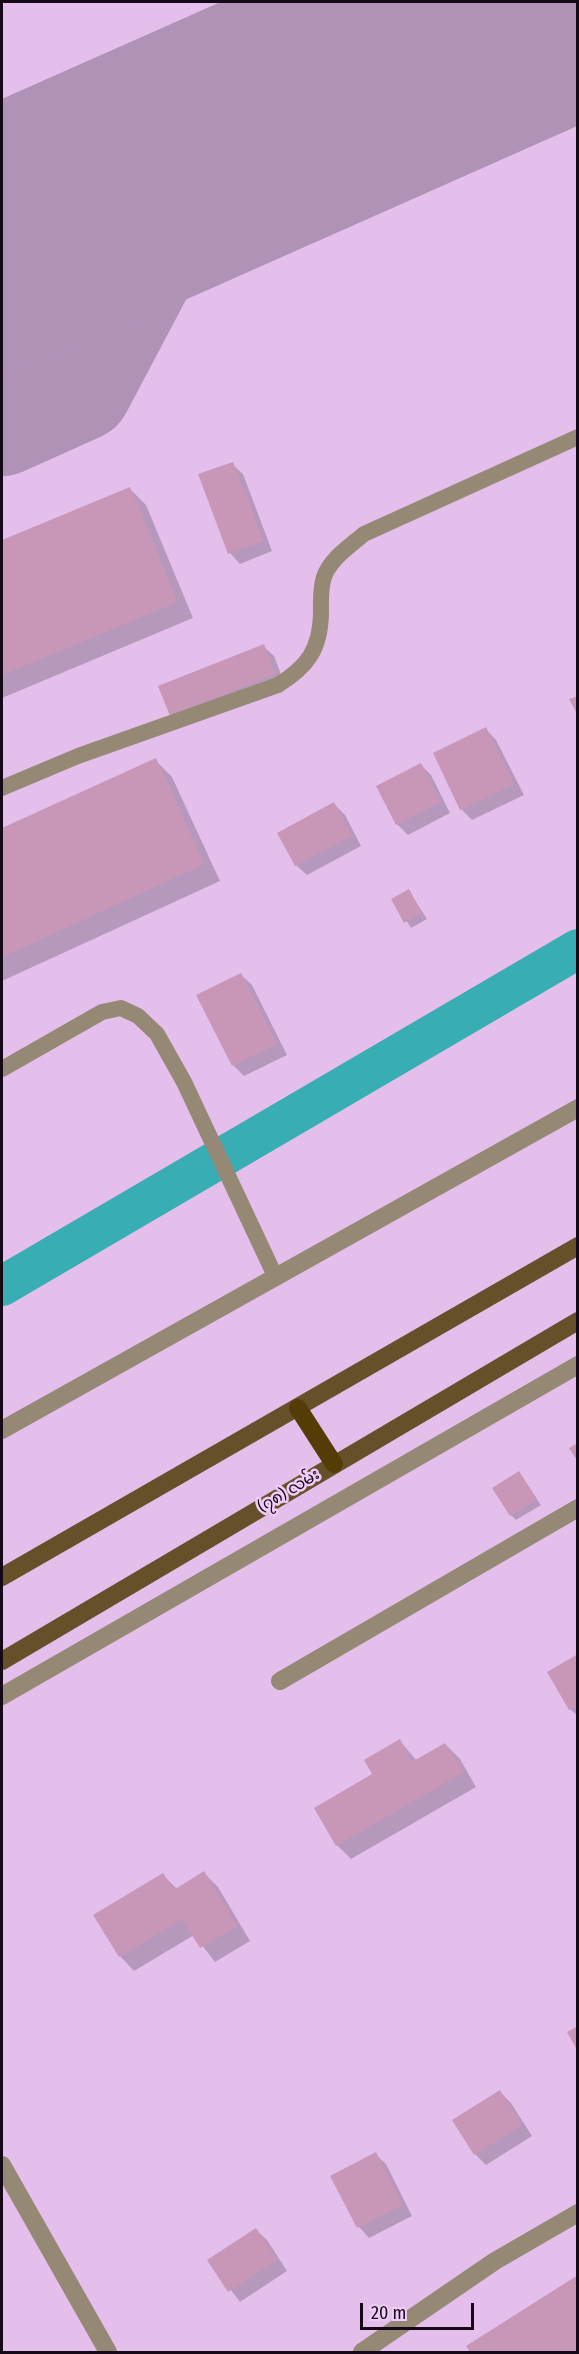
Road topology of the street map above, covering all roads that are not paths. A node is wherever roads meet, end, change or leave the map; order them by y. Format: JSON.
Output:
{"nodes":[{"id":1,"x":578,"y":437,"type":"edge"},
{"id":2,"x":2,"y":788,"type":"edge"},
{"id":3,"x":2,"y":1069,"type":"edge"},
{"id":4,"x":578,"y":1108,"type":"edge"},
{"id":5,"x":576,"y":1251,"type":"edge"},
{"id":6,"x":276,"y":1278,"type":"junction"},
{"id":7,"x":578,"y":1321,"type":"edge"},
{"id":8,"x":578,"y":1365,"type":"edge"},
{"id":9,"x":298,"y":1408,"type":"junction"},
{"id":10,"x":2,"y":1430,"type":"edge"},
{"id":11,"x":334,"y":1464,"type":"junction"},
{"id":12,"x":578,"y":1508,"type":"edge"},
{"id":13,"x":2,"y":1577,"type":"edge"},
{"id":14,"x":2,"y":1661,"type":"edge"},
{"id":15,"x":280,"y":1681,"type":"dead end"},
{"id":16,"x":2,"y":1696,"type":"edge"},
{"id":17,"x":2,"y":2165,"type":"edge"},
{"id":18,"x":578,"y":2213,"type":"edge"},
{"id":19,"x":108,"y":2352,"type":"edge"},
{"id":20,"x":362,"y":2352,"type":"edge"}],
"edges":[{"from":1,"to":2,"type":"lane"},
{"from":3,"to":6,"type":"lane"},
{"from":4,"to":6,"type":"street"},
{"from":5,"to":9,"type":"main road"},
{"from":6,"to":10,"type":"street"},
{"from":7,"to":11,"type":"main road","name":"(၇၈) လမ်း"},
{"from":8,"to":16,"type":"street"},
{"from":9,"to":11,"type":"highway"},
{"from":9,"to":13,"type":"main road"},
{"from":11,"to":14,"type":"main road","name":"(၇၈) လမ်း"},
{"from":12,"to":15,"type":"street"},
{"from":17,"to":19,"type":"street"},
{"from":18,"to":20,"type":"street"}]}
